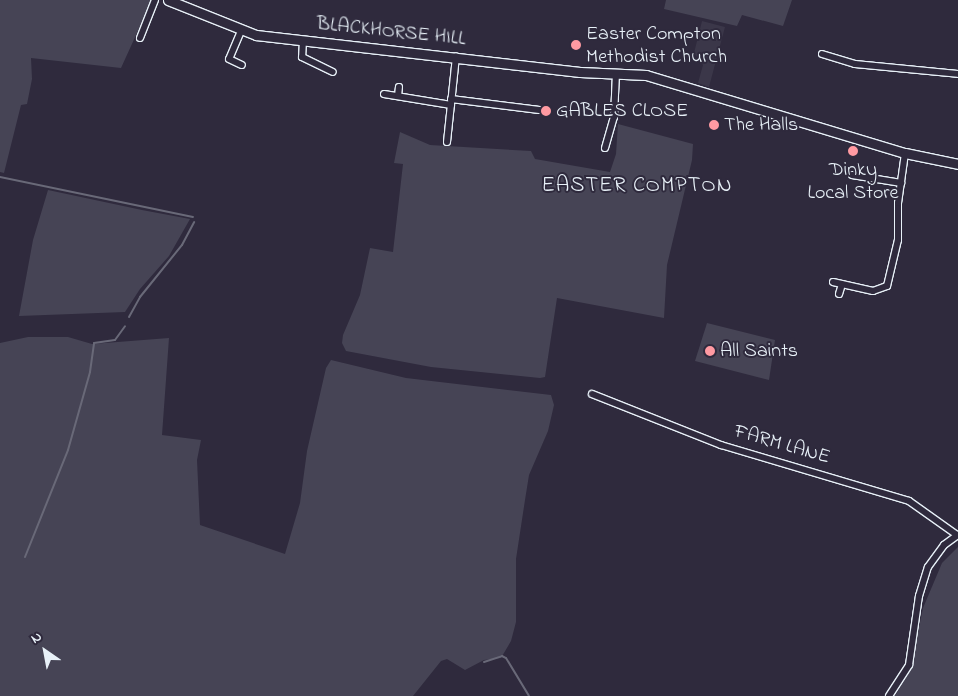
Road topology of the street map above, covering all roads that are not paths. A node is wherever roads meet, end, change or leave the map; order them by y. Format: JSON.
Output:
{"nodes":[{"id":1,"x":155,"y":0,"type":"edge"},
{"id":2,"x":168,"y":0,"type":"edge"},
{"id":3,"x":143,"y":31,"type":"junction"},
{"id":4,"x":241,"y":31,"type":"junction"},
{"id":5,"x":151,"y":34,"type":"dead end"},
{"id":6,"x":140,"y":38,"type":"dead end"},
{"id":7,"x":304,"y":40,"type":"junction"},
{"id":8,"x":822,"y":54,"type":"dead end"},
{"id":9,"x":456,"y":56,"type":"junction"},
{"id":10,"x":242,"y":65,"type":"dead end"},
{"id":11,"x":333,"y":72,"type":"dead end"},
{"id":12,"x":616,"y":73,"type":"junction"},
{"id":13,"x":958,"y":74,"type":"edge"},
{"id":14,"x":399,"y":87,"type":"dead end"},
{"id":15,"x":384,"y":94,"type":"dead end"},
{"id":16,"x":398,"y":96,"type":"junction"},
{"id":17,"x":451,"y":102,"type":"junction"},
{"id":18,"x":539,"y":110,"type":"dead end"},
{"id":19,"x":447,"y":142,"type":"dead end"},
{"id":20,"x":605,"y":148,"type":"dead end"},
{"id":21,"x":905,"y":153,"type":"junction"},
{"id":22,"x":958,"y":164,"type":"edge"},
{"id":23,"x":852,"y":175,"type":"dead end"},
{"id":24,"x":901,"y":183,"type":"junction"},
{"id":25,"x":833,"y":282,"type":"dead end"},
{"id":26,"x":842,"y":284,"type":"junction"},
{"id":27,"x":839,"y":294,"type":"dead end"},
{"id":28,"x":592,"y":394,"type":"dead end"},
{"id":29,"x":958,"y":535,"type":"edge"},
{"id":30,"x":889,"y":696,"type":"edge"}],
"edges":[{"from":1,"to":3,"type":"street"},
{"from":2,"to":4,"type":"main road","name":"BLACKHORSE HILL"},
{"from":3,"to":5,"type":"street"},
{"from":3,"to":6,"type":"street"},
{"from":4,"to":7,"type":"main road","name":"BLACKHORSE HILL"},
{"from":4,"to":10,"type":"street"},
{"from":7,"to":9,"type":"main road","name":"BLACKHORSE HILL"},
{"from":7,"to":11,"type":"street"},
{"from":8,"to":13,"type":"street"},
{"from":9,"to":12,"type":"main road","name":"BLACKHORSE HILL"},
{"from":9,"to":17,"type":"street"},
{"from":12,"to":20,"type":"street"},
{"from":12,"to":21,"type":"main road","name":"BLACKHORSE HILL"},
{"from":14,"to":16,"type":"street"},
{"from":15,"to":16,"type":"street"},
{"from":16,"to":17,"type":"street"},
{"from":17,"to":18,"type":"street"},
{"from":17,"to":19,"type":"street"},
{"from":21,"to":22,"type":"main road","name":"BLACKHORSE HILL"},
{"from":21,"to":24,"type":"street"},
{"from":23,"to":24,"type":"street"},
{"from":24,"to":26,"type":"street"},
{"from":25,"to":26,"type":"street"},
{"from":26,"to":27,"type":"street"},
{"from":28,"to":29,"type":"street","name":"FARM LANE"},
{"from":29,"to":30,"type":"street"}]}
